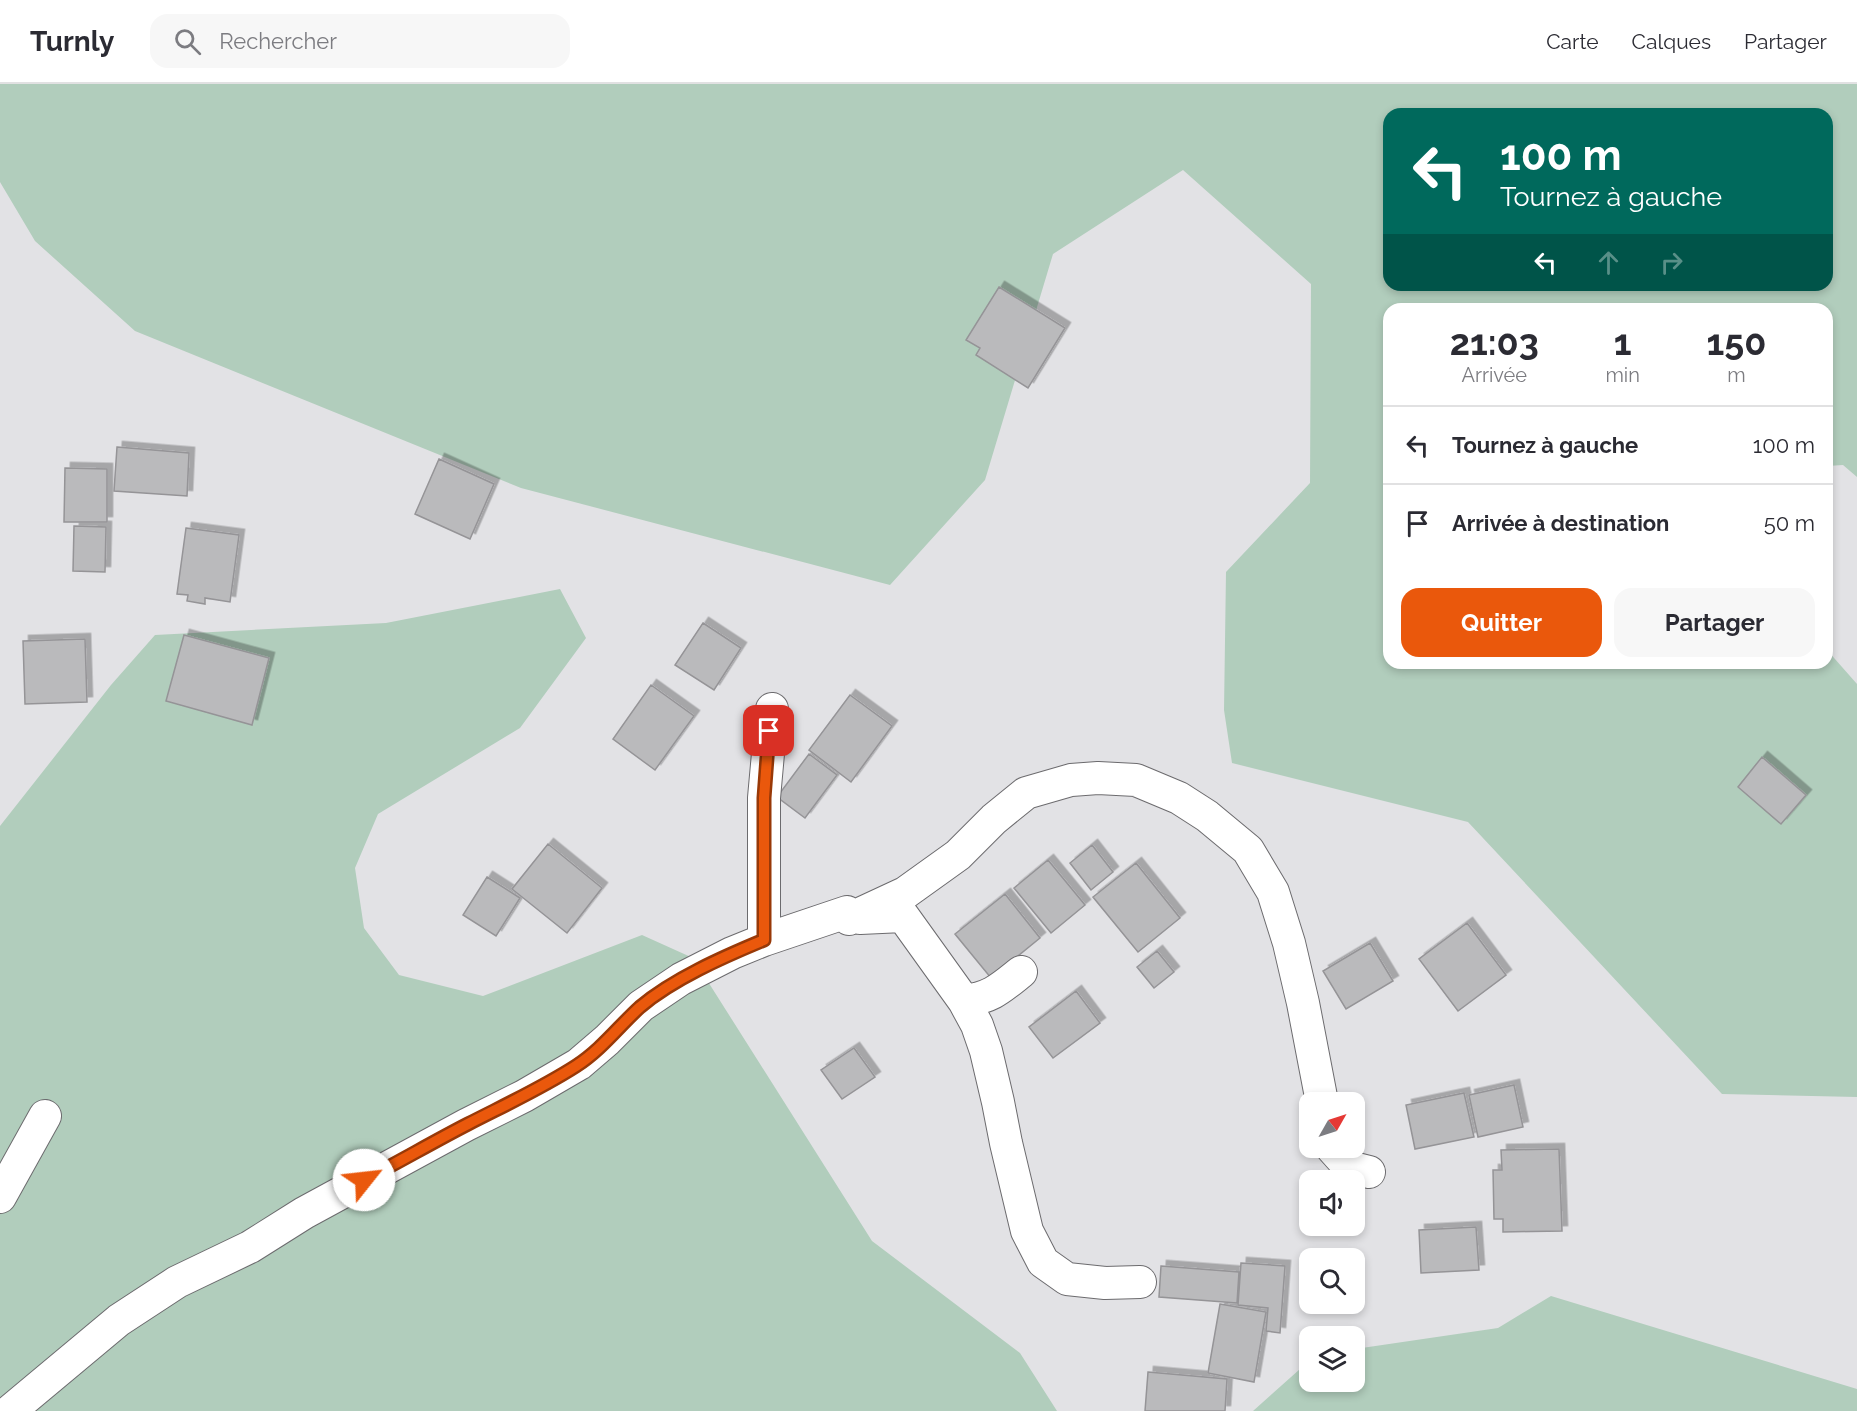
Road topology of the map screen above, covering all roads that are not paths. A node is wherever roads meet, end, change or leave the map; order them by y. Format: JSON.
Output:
{"nodes":[{"id":1,"x":772,"y":709,"type":"dead end"},
{"id":2,"x":849,"y":918,"type":"junction"},
{"id":3,"x":764,"y":940,"type":"junction"},
{"id":4,"x":1021,"y":972,"type":"dead end"},
{"id":5,"x":964,"y":1001,"type":"junction"},
{"id":6,"x":1320,"y":1092,"type":"edge"},
{"id":7,"x":45,"y":1116,"type":"dead end"},
{"id":8,"x":1341,"y":1158,"type":"edge"},
{"id":9,"x":1369,"y":1172,"type":"dead end"},
{"id":10,"x":0,"y":1197,"type":"edge"},
{"id":11,"x":1140,"y":1282,"type":"dead end"},
{"id":12,"x":10,"y":1411,"type":"edge"}],
"edges":[{"from":1,"to":3,"type":"street"},
{"from":2,"to":3,"type":"street"},
{"from":2,"to":5,"type":"street"},
{"from":2,"to":6,"type":"street"},
{"from":3,"to":12,"type":"street"},
{"from":4,"to":5,"type":"street"},
{"from":5,"to":11,"type":"street"},
{"from":7,"to":10,"type":"street"},
{"from":8,"to":9,"type":"street"}]}
